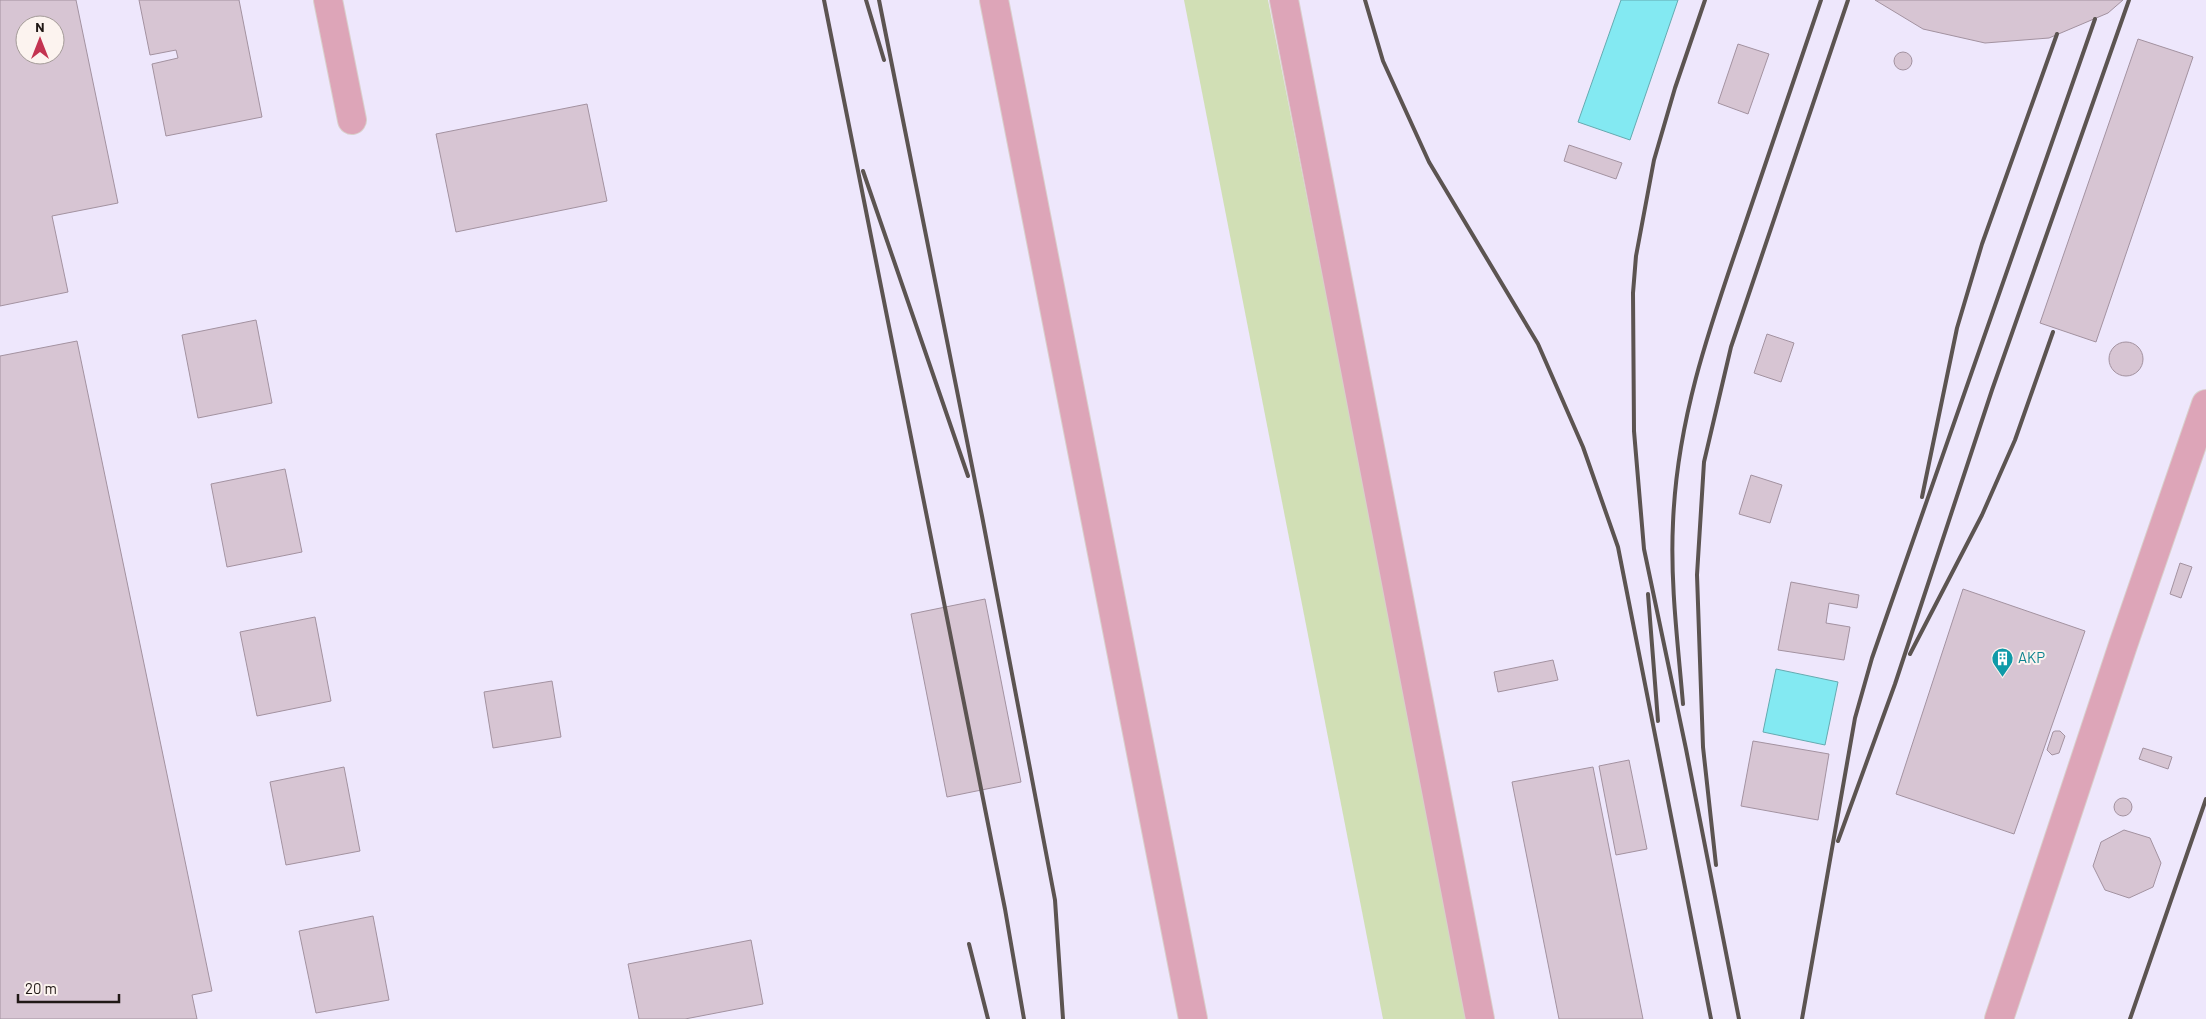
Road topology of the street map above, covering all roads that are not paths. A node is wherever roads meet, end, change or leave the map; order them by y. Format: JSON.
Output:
{"nodes":[{"id":1,"x":328,"y":0,"type":"edge"},
{"id":2,"x":994,"y":0,"type":"edge"},
{"id":3,"x":1284,"y":0,"type":"edge"},
{"id":4,"x":352,"y":120,"type":"dead end"},
{"id":5,"x":2206,"y":404,"type":"edge"},
{"id":6,"x":1193,"y":1019,"type":"edge"},
{"id":7,"x":1480,"y":1019,"type":"edge"},
{"id":8,"x":1999,"y":1019,"type":"edge"}],
"edges":[{"from":1,"to":4,"type":"lane"},
{"from":2,"to":6,"type":"lane"},
{"from":3,"to":7,"type":"lane"},
{"from":5,"to":8,"type":"lane"}]}
